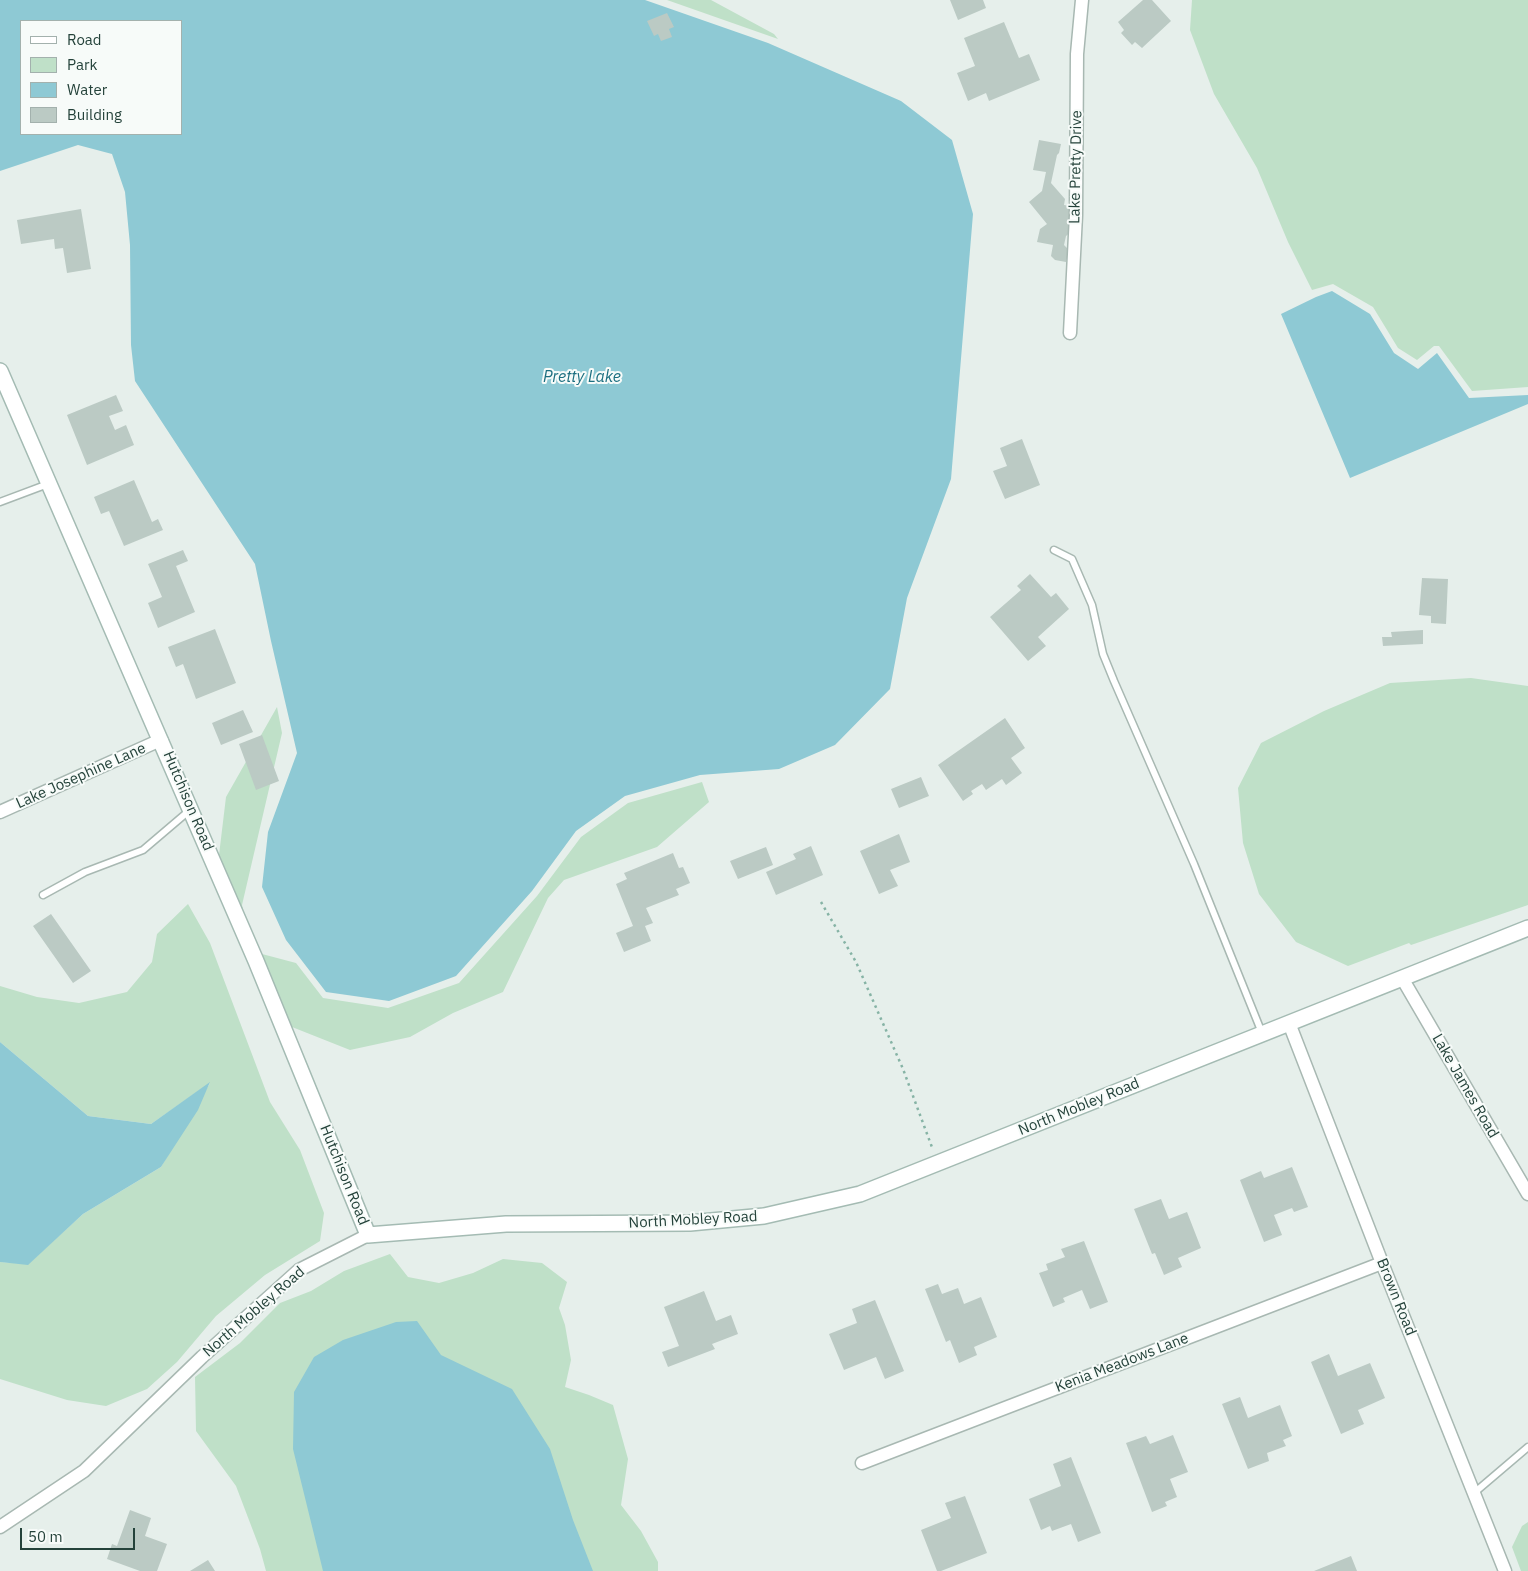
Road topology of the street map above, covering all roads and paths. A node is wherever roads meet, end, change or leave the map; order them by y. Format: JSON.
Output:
{"nodes":[{"id":1,"x":1082,"y":0,"type":"edge"},
{"id":2,"x":1070,"y":333,"type":"dead end"},
{"id":3,"x":0,"y":371,"type":"edge"},
{"id":4,"x":49,"y":483,"type":"junction"},
{"id":5,"x":0,"y":502,"type":"edge"},
{"id":6,"x":1054,"y":550,"type":"dead end"},
{"id":7,"x":162,"y":742,"type":"junction"},
{"id":8,"x":191,"y":809,"type":"junction"},
{"id":9,"x":0,"y":812,"type":"edge"},
{"id":10,"x":43,"y":895,"type":"dead end"},
{"id":11,"x":821,"y":902,"type":"dead end"},
{"id":12,"x":1528,"y":928,"type":"edge"},
{"id":13,"x":1402,"y":978,"type":"junction"},
{"id":14,"x":1289,"y":1023,"type":"junction"},
{"id":15,"x":1262,"y":1033,"type":"junction"},
{"id":16,"x":938,"y":1163,"type":"junction"},
{"id":17,"x":1528,"y":1194,"type":"edge"},
{"id":18,"x":368,"y":1235,"type":"junction"},
{"id":19,"x":1382,"y":1263,"type":"junction"},
{"id":20,"x":1528,"y":1447,"type":"edge"},
{"id":21,"x":862,"y":1463,"type":"dead end"},
{"id":22,"x":1474,"y":1493,"type":"junction"},
{"id":23,"x":0,"y":1527,"type":"edge"},
{"id":24,"x":1505,"y":1571,"type":"edge"}],
"edges":[{"from":1,"to":2,"type":"street","name":"Lake Pretty Drive"},
{"from":3,"to":4,"type":"street","name":"Hutchison Road"},
{"from":4,"to":5,"type":"lane"},
{"from":4,"to":7,"type":"street","name":"Hutchison Road"},
{"from":6,"to":15,"type":"lane"},
{"from":7,"to":8,"type":"street","name":"Hutchison Road"},
{"from":7,"to":9,"type":"street","name":"Lake Josephine Lane"},
{"from":8,"to":10,"type":"lane"},
{"from":8,"to":18,"type":"street","name":"Hutchison Road"},
{"from":11,"to":16,"type":"path"},
{"from":12,"to":13,"type":"street","name":"North Mobley Road"},
{"from":13,"to":14,"type":"street","name":"North Mobley Road"},
{"from":13,"to":17,"type":"street","name":"Lake James Road"},
{"from":14,"to":15,"type":"street","name":"North Mobley Road"},
{"from":14,"to":19,"type":"street","name":"Brown Road"},
{"from":15,"to":16,"type":"street","name":"North Mobley Road"},
{"from":16,"to":18,"type":"street","name":"North Mobley Road"},
{"from":18,"to":23,"type":"street","name":"North Mobley Road"},
{"from":19,"to":21,"type":"street","name":"Kenia Meadows Lane"},
{"from":19,"to":22,"type":"street","name":"Brown Road"},
{"from":20,"to":22,"type":"lane"},
{"from":22,"to":24,"type":"street","name":"Brown Road"}]}
